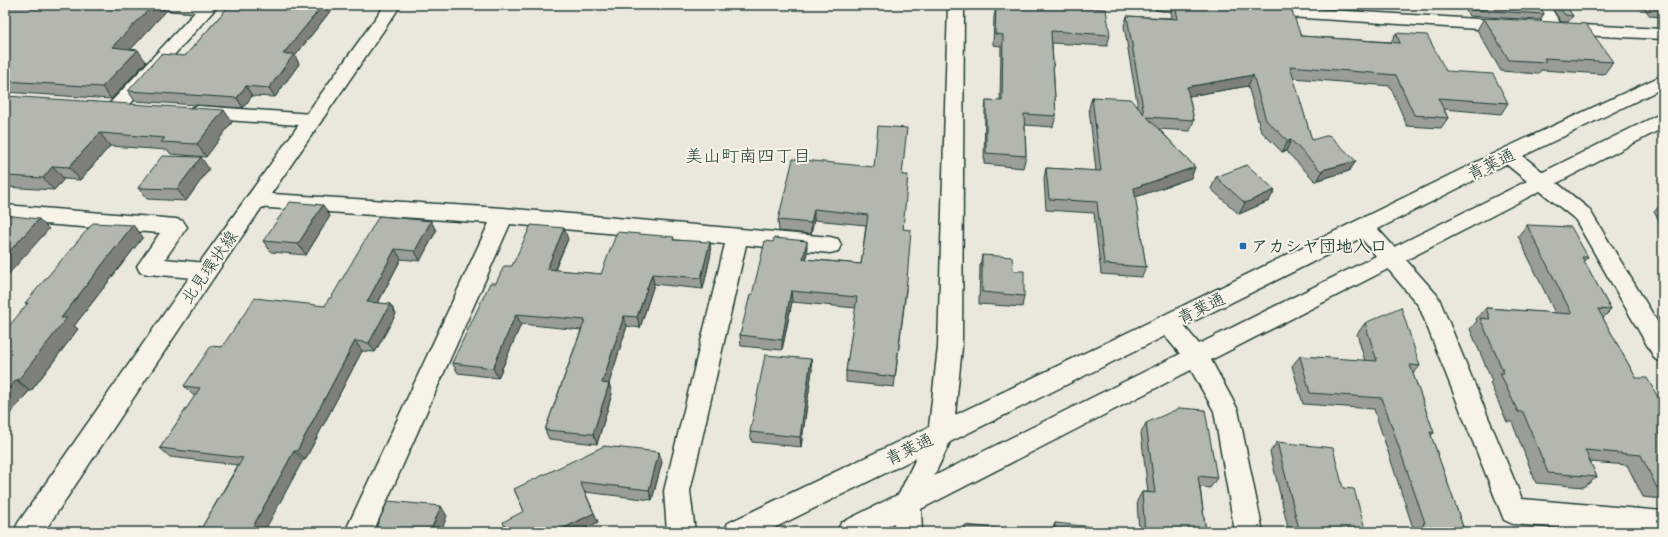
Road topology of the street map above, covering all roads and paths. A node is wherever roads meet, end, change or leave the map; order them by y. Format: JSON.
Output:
{"nodes":[{"id":1,"x":162,"y":5,"type":"edge"},
{"id":2,"x":393,"y":5,"type":"edge"},
{"id":3,"x":956,"y":5,"type":"edge"},
{"id":4,"x":1162,"y":5,"type":"edge"},
{"id":5,"x":1541,"y":5,"type":"edge"},
{"id":6,"x":1217,"y":8,"type":"edge"},
{"id":7,"x":1249,"y":10,"type":"edge"},
{"id":8,"x":1540,"y":28,"type":"junction"},
{"id":9,"x":1663,"y":34,"type":"edge"},
{"id":10,"x":1663,"y":81,"type":"edge"},
{"id":11,"x":140,"y":108,"type":"edge"},
{"id":12,"x":179,"y":111,"type":"edge"},
{"id":13,"x":312,"y":120,"type":"junction"},
{"id":14,"x":1663,"y":120,"type":"edge"},
{"id":15,"x":1508,"y":155,"type":"junction"},
{"id":16,"x":1542,"y":182,"type":"junction"},
{"id":17,"x":255,"y":200,"type":"junction"},
{"id":18,"x":5,"y":212,"type":"edge"},
{"id":19,"x":503,"y":216,"type":"junction"},
{"id":20,"x":1364,"y":227,"type":"junction"},
{"id":21,"x":738,"y":237,"type":"junction"},
{"id":22,"x":830,"y":245,"type":"dead end"},
{"id":23,"x":1392,"y":258,"type":"junction"},
{"id":24,"x":206,"y":271,"type":"junction"},
{"id":25,"x":1168,"y":324,"type":"junction"},
{"id":26,"x":1657,"y":331,"type":"edge"},
{"id":27,"x":1663,"y":352,"type":"edge"},
{"id":28,"x":1196,"y":356,"type":"junction"},
{"id":29,"x":941,"y":433,"type":"junction"},
{"id":30,"x":908,"y":503,"type":"junction"},
{"id":31,"x":1663,"y":524,"type":"edge"},
{"id":32,"x":28,"y":532,"type":"edge"},
{"id":33,"x":358,"y":532,"type":"edge"},
{"id":34,"x":681,"y":532,"type":"edge"},
{"id":35,"x":738,"y":532,"type":"edge"},
{"id":36,"x":850,"y":532,"type":"edge"},
{"id":37,"x":908,"y":532,"type":"edge"},
{"id":38,"x":1250,"y":532,"type":"edge"}],
"edges":[{"from":1,"to":11,"type":"street"},
{"from":2,"to":13,"type":"street","name":"北見環状線"},
{"from":3,"to":29,"type":"street"},
{"from":4,"to":6,"type":"street"},
{"from":5,"to":8,"type":"street"},
{"from":7,"to":8,"type":"street"},
{"from":8,"to":9,"type":"street"},
{"from":10,"to":15,"type":"street","name":"青葉通"},
{"from":12,"to":13,"type":"street"},
{"from":13,"to":17,"type":"street","name":"北見環状線"},
{"from":14,"to":16,"type":"street"},
{"from":15,"to":16,"type":"street"},
{"from":15,"to":20,"type":"street","name":"青葉通"},
{"from":16,"to":23,"type":"street"},
{"from":16,"to":26,"type":"street"},
{"from":17,"to":19,"type":"street"},
{"from":17,"to":24,"type":"street","name":"北見環状線"},
{"from":18,"to":24,"type":"street"},
{"from":19,"to":21,"type":"street"},
{"from":19,"to":33,"type":"street"},
{"from":20,"to":23,"type":"street"},
{"from":20,"to":25,"type":"street","name":"青葉通"},
{"from":21,"to":22,"type":"street"},
{"from":21,"to":34,"type":"street"},
{"from":23,"to":28,"type":"street"},
{"from":23,"to":31,"type":"street"},
{"from":24,"to":32,"type":"street","name":"北見環状線"},
{"from":25,"to":28,"type":"street"},
{"from":25,"to":29,"type":"street","name":"青葉通"},
{"from":26,"to":27,"type":"street"},
{"from":28,"to":30,"type":"street"},
{"from":28,"to":38,"type":"street"},
{"from":29,"to":30,"type":"street"},
{"from":29,"to":35,"type":"street","name":"青葉通"},
{"from":30,"to":36,"type":"street"},
{"from":30,"to":37,"type":"street"}]}
